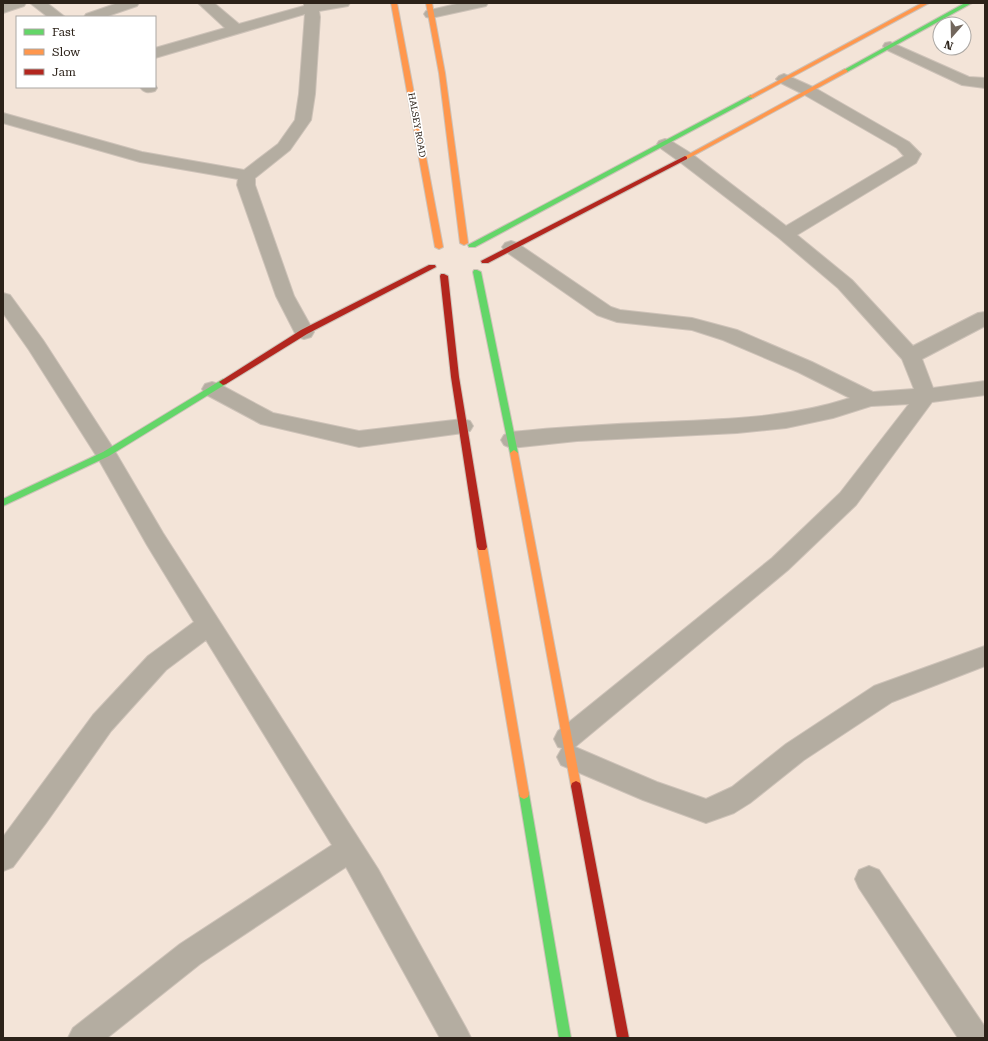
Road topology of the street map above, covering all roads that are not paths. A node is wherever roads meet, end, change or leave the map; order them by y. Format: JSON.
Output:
{"nodes":[{"id":1,"x":19,"y":3,"type":"edge"},
{"id":2,"x":37,"y":3,"type":"edge"},
{"id":3,"x":132,"y":3,"type":"edge"},
{"id":4,"x":205,"y":3,"type":"edge"},
{"id":5,"x":343,"y":3,"type":"edge"},
{"id":6,"x":394,"y":3,"type":"edge"},
{"id":7,"x":481,"y":3,"type":"edge"},
{"id":8,"x":926,"y":3,"type":"edge"},
{"id":9,"x":969,"y":3,"type":"edge"},
{"id":10,"x":312,"y":6,"type":"edge"},
{"id":11,"x":3,"y":9,"type":"edge"},
{"id":12,"x":430,"y":9,"type":"edge"},
{"id":13,"x":56,"y":16,"type":"edge"},
{"id":14,"x":93,"y":16,"type":"edge"},
{"id":15,"x":235,"y":29,"type":"junction"},
{"id":16,"x":846,"y":45,"type":"junction"},
{"id":17,"x":890,"y":46,"type":"junction"},
{"id":18,"x":156,"y":53,"type":"edge"},
{"id":19,"x":871,"y":57,"type":"junction"},
{"id":20,"x":784,"y":79,"type":"junction"},
{"id":21,"x":985,"y":83,"type":"edge"},
{"id":22,"x":809,"y":91,"type":"junction"},
{"id":23,"x":716,"y":116,"type":"junction"},
{"id":24,"x":3,"y":118,"type":"edge"},
{"id":25,"x":739,"y":129,"type":"junction"},
{"id":26,"x":664,"y":144,"type":"junction"},
{"id":27,"x":686,"y":158,"type":"junction"},
{"id":28,"x":247,"y":176,"type":"junction"},
{"id":29,"x":785,"y":234,"type":"junction"},
{"id":30,"x":511,"y":247,"type":"junction"},
{"id":31,"x":459,"y":250,"type":"junction"},
{"id":32,"x":432,"y":267,"type":"junction"},
{"id":33,"x":3,"y":298,"type":"edge"},
{"id":34,"x":985,"y":318,"type":"edge"},
{"id":35,"x":304,"y":332,"type":"junction"},
{"id":36,"x":910,"y":356,"type":"junction"},
{"id":37,"x":985,"y":388,"type":"edge"},
{"id":38,"x":212,"y":389,"type":"junction"},
{"id":39,"x":926,"y":396,"type":"junction"},
{"id":40,"x":870,"y":399,"type":"junction"},
{"id":41,"x":463,"y":426,"type":"junction"},
{"id":42,"x":511,"y":440,"type":"junction"},
{"id":43,"x":106,"y":454,"type":"junction"},
{"id":44,"x":3,"y":503,"type":"edge"},
{"id":45,"x":209,"y":624,"type":"junction"},
{"id":46,"x":985,"y":656,"type":"edge"},
{"id":47,"x":568,"y":748,"type":"junction"},
{"id":48,"x":350,"y":849,"type":"junction"},
{"id":49,"x":3,"y":858,"type":"edge"},
{"id":50,"x":869,"y":879,"type":"dead end"},
{"id":51,"x":83,"y":1038,"type":"edge"},
{"id":52,"x":456,"y":1038,"type":"edge"},
{"id":53,"x":565,"y":1038,"type":"edge"},
{"id":54,"x":623,"y":1038,"type":"edge"},
{"id":55,"x":975,"y":1038,"type":"edge"}],
"edges":[{"from":1,"to":11,"type":"street"},
{"from":2,"to":13,"type":"street"},
{"from":3,"to":14,"type":"street"},
{"from":4,"to":15,"type":"street"},
{"from":5,"to":10,"type":"street"},
{"from":6,"to":31,"type":"street","name":"HALSEY ROAD"},
{"from":7,"to":12,"type":"street"},
{"from":8,"to":16,"type":"street"},
{"from":9,"to":17,"type":"street"},
{"from":10,"to":15,"type":"street"},
{"from":10,"to":28,"type":"street"},
{"from":12,"to":31,"type":"street"},
{"from":15,"to":18,"type":"street"},
{"from":16,"to":19,"type":"street"},
{"from":16,"to":20,"type":"street"},
{"from":17,"to":19,"type":"street"},
{"from":17,"to":21,"type":"street"},
{"from":19,"to":22,"type":"street"},
{"from":20,"to":22,"type":"street"},
{"from":20,"to":23,"type":"street"},
{"from":22,"to":25,"type":"street"},
{"from":22,"to":29,"type":"street"},
{"from":23,"to":25,"type":"street"},
{"from":23,"to":26,"type":"street"},
{"from":24,"to":28,"type":"street"},
{"from":25,"to":27,"type":"street"},
{"from":26,"to":27,"type":"street"},
{"from":26,"to":31,"type":"street"},
{"from":27,"to":29,"type":"street"},
{"from":27,"to":30,"type":"street"},
{"from":28,"to":35,"type":"street"},
{"from":29,"to":36,"type":"street"},
{"from":30,"to":31,"type":"street"},
{"from":30,"to":40,"type":"street"},
{"from":31,"to":32,"type":"street"},
{"from":31,"to":42,"type":"street"},
{"from":32,"to":35,"type":"street"},
{"from":32,"to":41,"type":"street"},
{"from":33,"to":43,"type":"street"},
{"from":34,"to":36,"type":"street"},
{"from":35,"to":38,"type":"street"},
{"from":36,"to":39,"type":"street"},
{"from":37,"to":39,"type":"street"},
{"from":38,"to":41,"type":"street"},
{"from":38,"to":43,"type":"street"},
{"from":39,"to":40,"type":"street"},
{"from":39,"to":47,"type":"street"},
{"from":40,"to":42,"type":"street"},
{"from":41,"to":53,"type":"street"},
{"from":42,"to":47,"type":"street"},
{"from":43,"to":44,"type":"street"},
{"from":43,"to":45,"type":"street"},
{"from":45,"to":48,"type":"street"},
{"from":45,"to":49,"type":"street"},
{"from":46,"to":47,"type":"street"},
{"from":47,"to":54,"type":"street"},
{"from":48,"to":51,"type":"street"},
{"from":48,"to":52,"type":"street"},
{"from":50,"to":55,"type":"street"}]}
